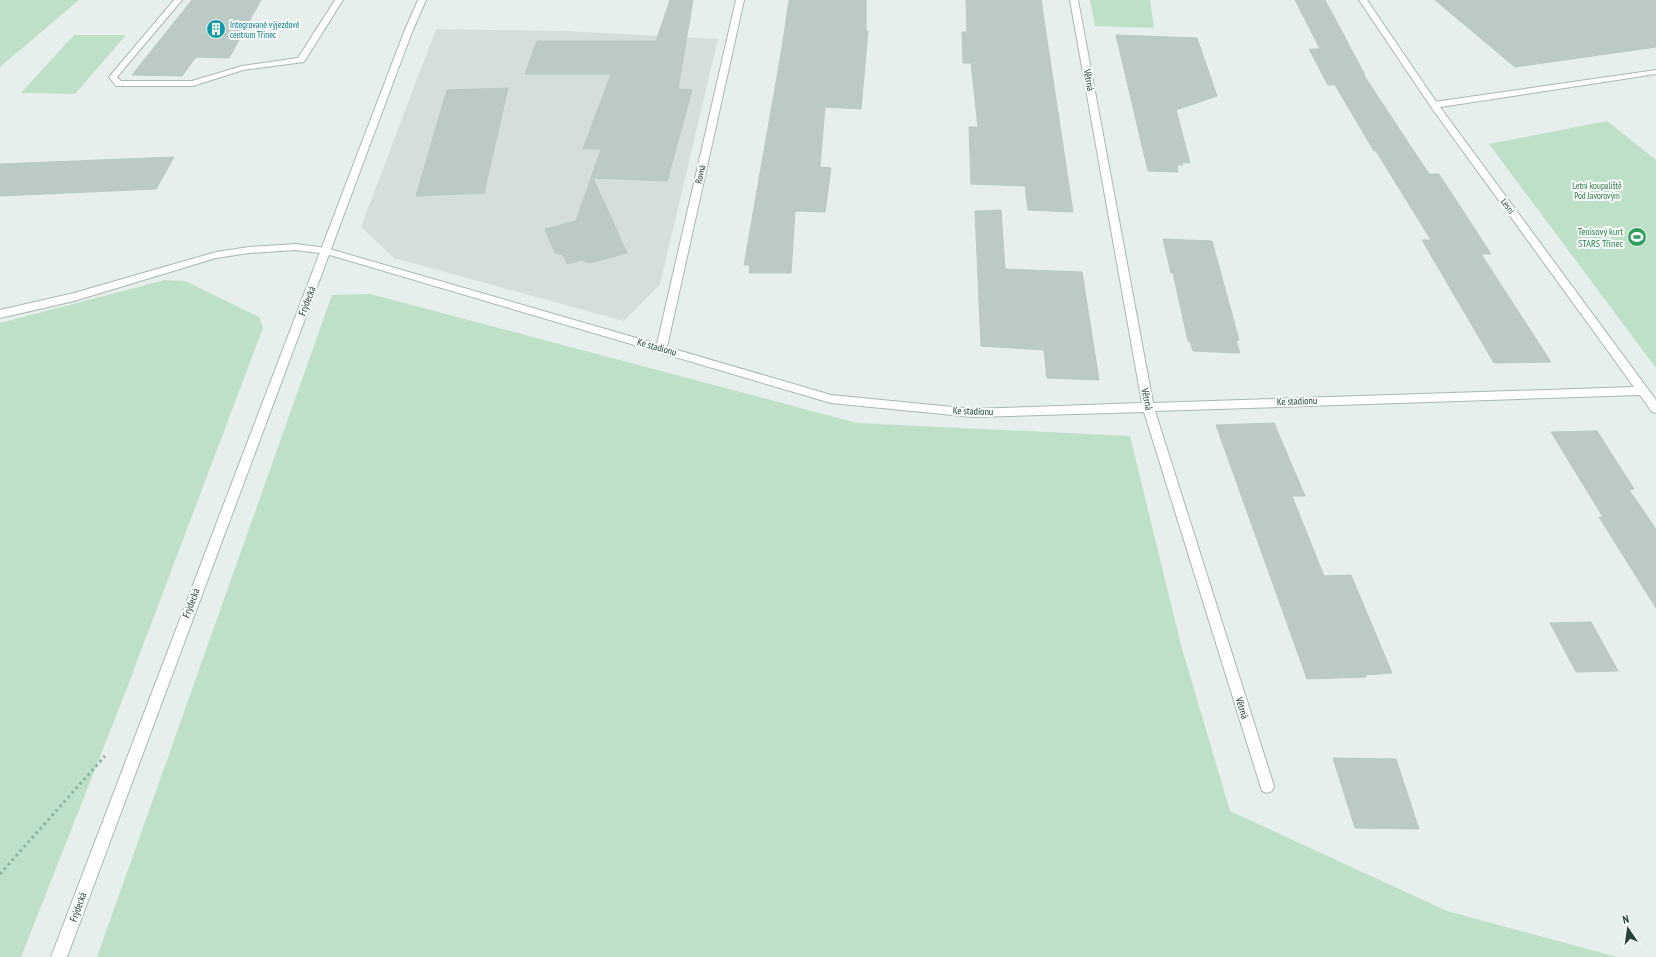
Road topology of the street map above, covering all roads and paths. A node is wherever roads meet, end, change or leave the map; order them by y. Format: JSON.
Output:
{"nodes":[{"id":1,"x":178,"y":0,"type":"edge"},
{"id":2,"x":339,"y":0,"type":"edge"},
{"id":3,"x":422,"y":0,"type":"edge"},
{"id":4,"x":740,"y":0,"type":"edge"},
{"id":5,"x":1074,"y":0,"type":"edge"},
{"id":6,"x":1363,"y":0,"type":"edge"},
{"id":7,"x":1656,"y":72,"type":"edge"},
{"id":8,"x":1434,"y":105,"type":"junction"},
{"id":9,"x":326,"y":251,"type":"junction"},
{"id":10,"x":0,"y":314,"type":"edge"},
{"id":11,"x":661,"y":348,"type":"junction"},
{"id":12,"x":1642,"y":391,"type":"junction"},
{"id":13,"x":1148,"y":406,"type":"junction"},
{"id":14,"x":1656,"y":409,"type":"edge"},
{"id":15,"x":109,"y":751,"type":"dead end"},
{"id":16,"x":1267,"y":786,"type":"dead end"},
{"id":17,"x":0,"y":874,"type":"edge"},
{"id":18,"x":59,"y":957,"type":"edge"}],
"edges":[{"from":1,"to":2,"type":"street"},
{"from":3,"to":9,"type":"street","name":"Frýdecká"},
{"from":4,"to":11,"type":"street","name":"Rovná"},
{"from":5,"to":13,"type":"street","name":"Větrná"},
{"from":6,"to":8,"type":"street","name":"Lesní"},
{"from":7,"to":8,"type":"street"},
{"from":8,"to":12,"type":"street","name":"Lesní"},
{"from":9,"to":10,"type":"street"},
{"from":9,"to":11,"type":"street","name":"Ke stadionu"},
{"from":9,"to":18,"type":"street","name":"Frýdecká"},
{"from":11,"to":13,"type":"street","name":"Ke stadionu"},
{"from":12,"to":13,"type":"street","name":"Ke stadionu"},
{"from":12,"to":14,"type":"street","name":"Lesní"},
{"from":13,"to":16,"type":"street","name":"Větrná"},
{"from":15,"to":17,"type":"path"}]}
